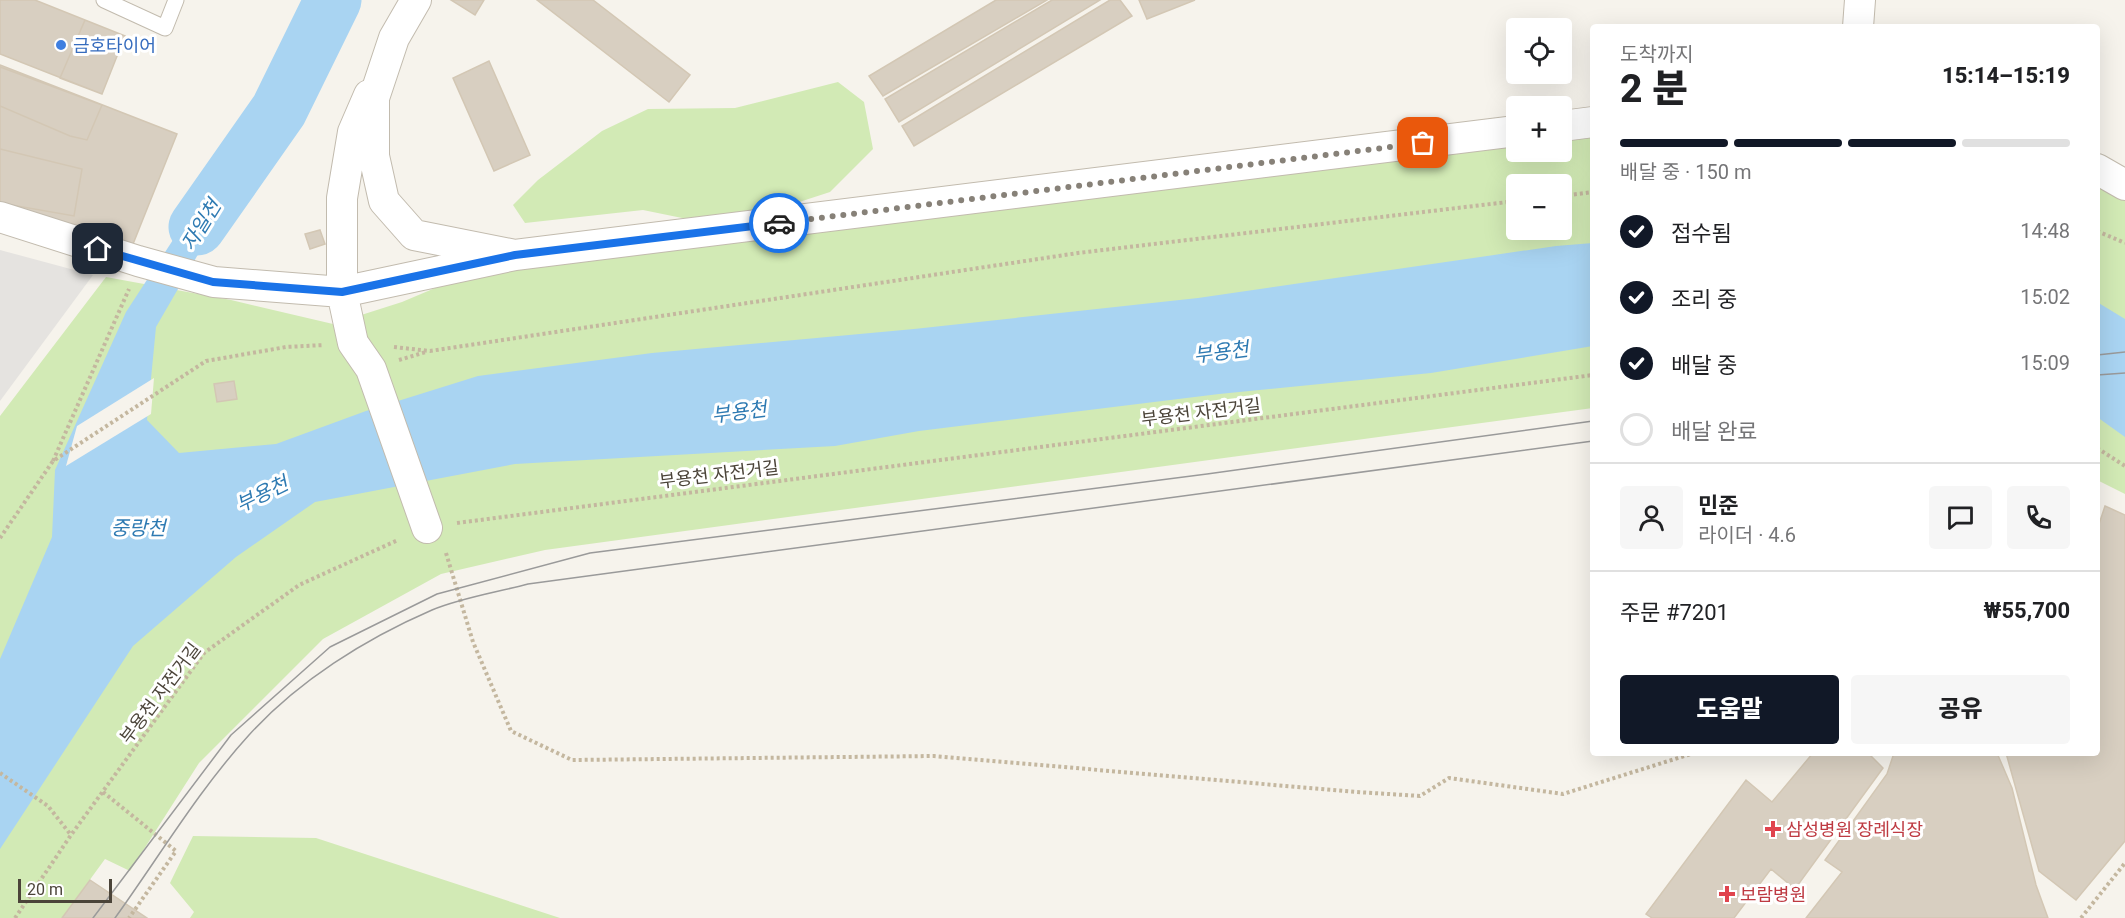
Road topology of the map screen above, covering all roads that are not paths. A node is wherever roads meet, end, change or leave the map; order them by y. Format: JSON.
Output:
{"nodes":[{"id":1,"x":104,"y":0,"type":"edge"},
{"id":2,"x":176,"y":0,"type":"edge"},
{"id":3,"x":416,"y":0,"type":"edge"},
{"id":4,"x":1860,"y":0,"type":"edge"},
{"id":5,"x":1858,"y":24,"type":"edge"},
{"id":6,"x":394,"y":38,"type":"junction"},
{"id":7,"x":1590,"y":122,"type":"edge"},
{"id":8,"x":1572,"y":125,"type":"edge"},
{"id":9,"x":1506,"y":133,"type":"edge"},
{"id":10,"x":2100,"y":171,"type":"edge"},
{"id":11,"x":2125,"y":185,"type":"edge"},
{"id":12,"x":0,"y":218,"type":"edge"},
{"id":13,"x":515,"y":255,"type":"junction"},
{"id":14,"x":342,"y":292,"type":"junction"},
{"id":15,"x":432,"y":527,"type":"road end"}],
"edges":[{"from":1,"to":2,"type":"lane"},
{"from":3,"to":6,"type":"street"},
{"from":4,"to":5,"type":"street"},
{"from":6,"to":13,"type":"street"},
{"from":6,"to":14,"type":"street"},
{"from":7,"to":8,"type":"street"},
{"from":9,"to":13,"type":"street"},
{"from":10,"to":11,"type":"street"},
{"from":12,"to":14,"type":"street"},
{"from":13,"to":14,"type":"street"},
{"from":14,"to":15,"type":"street"}]}
